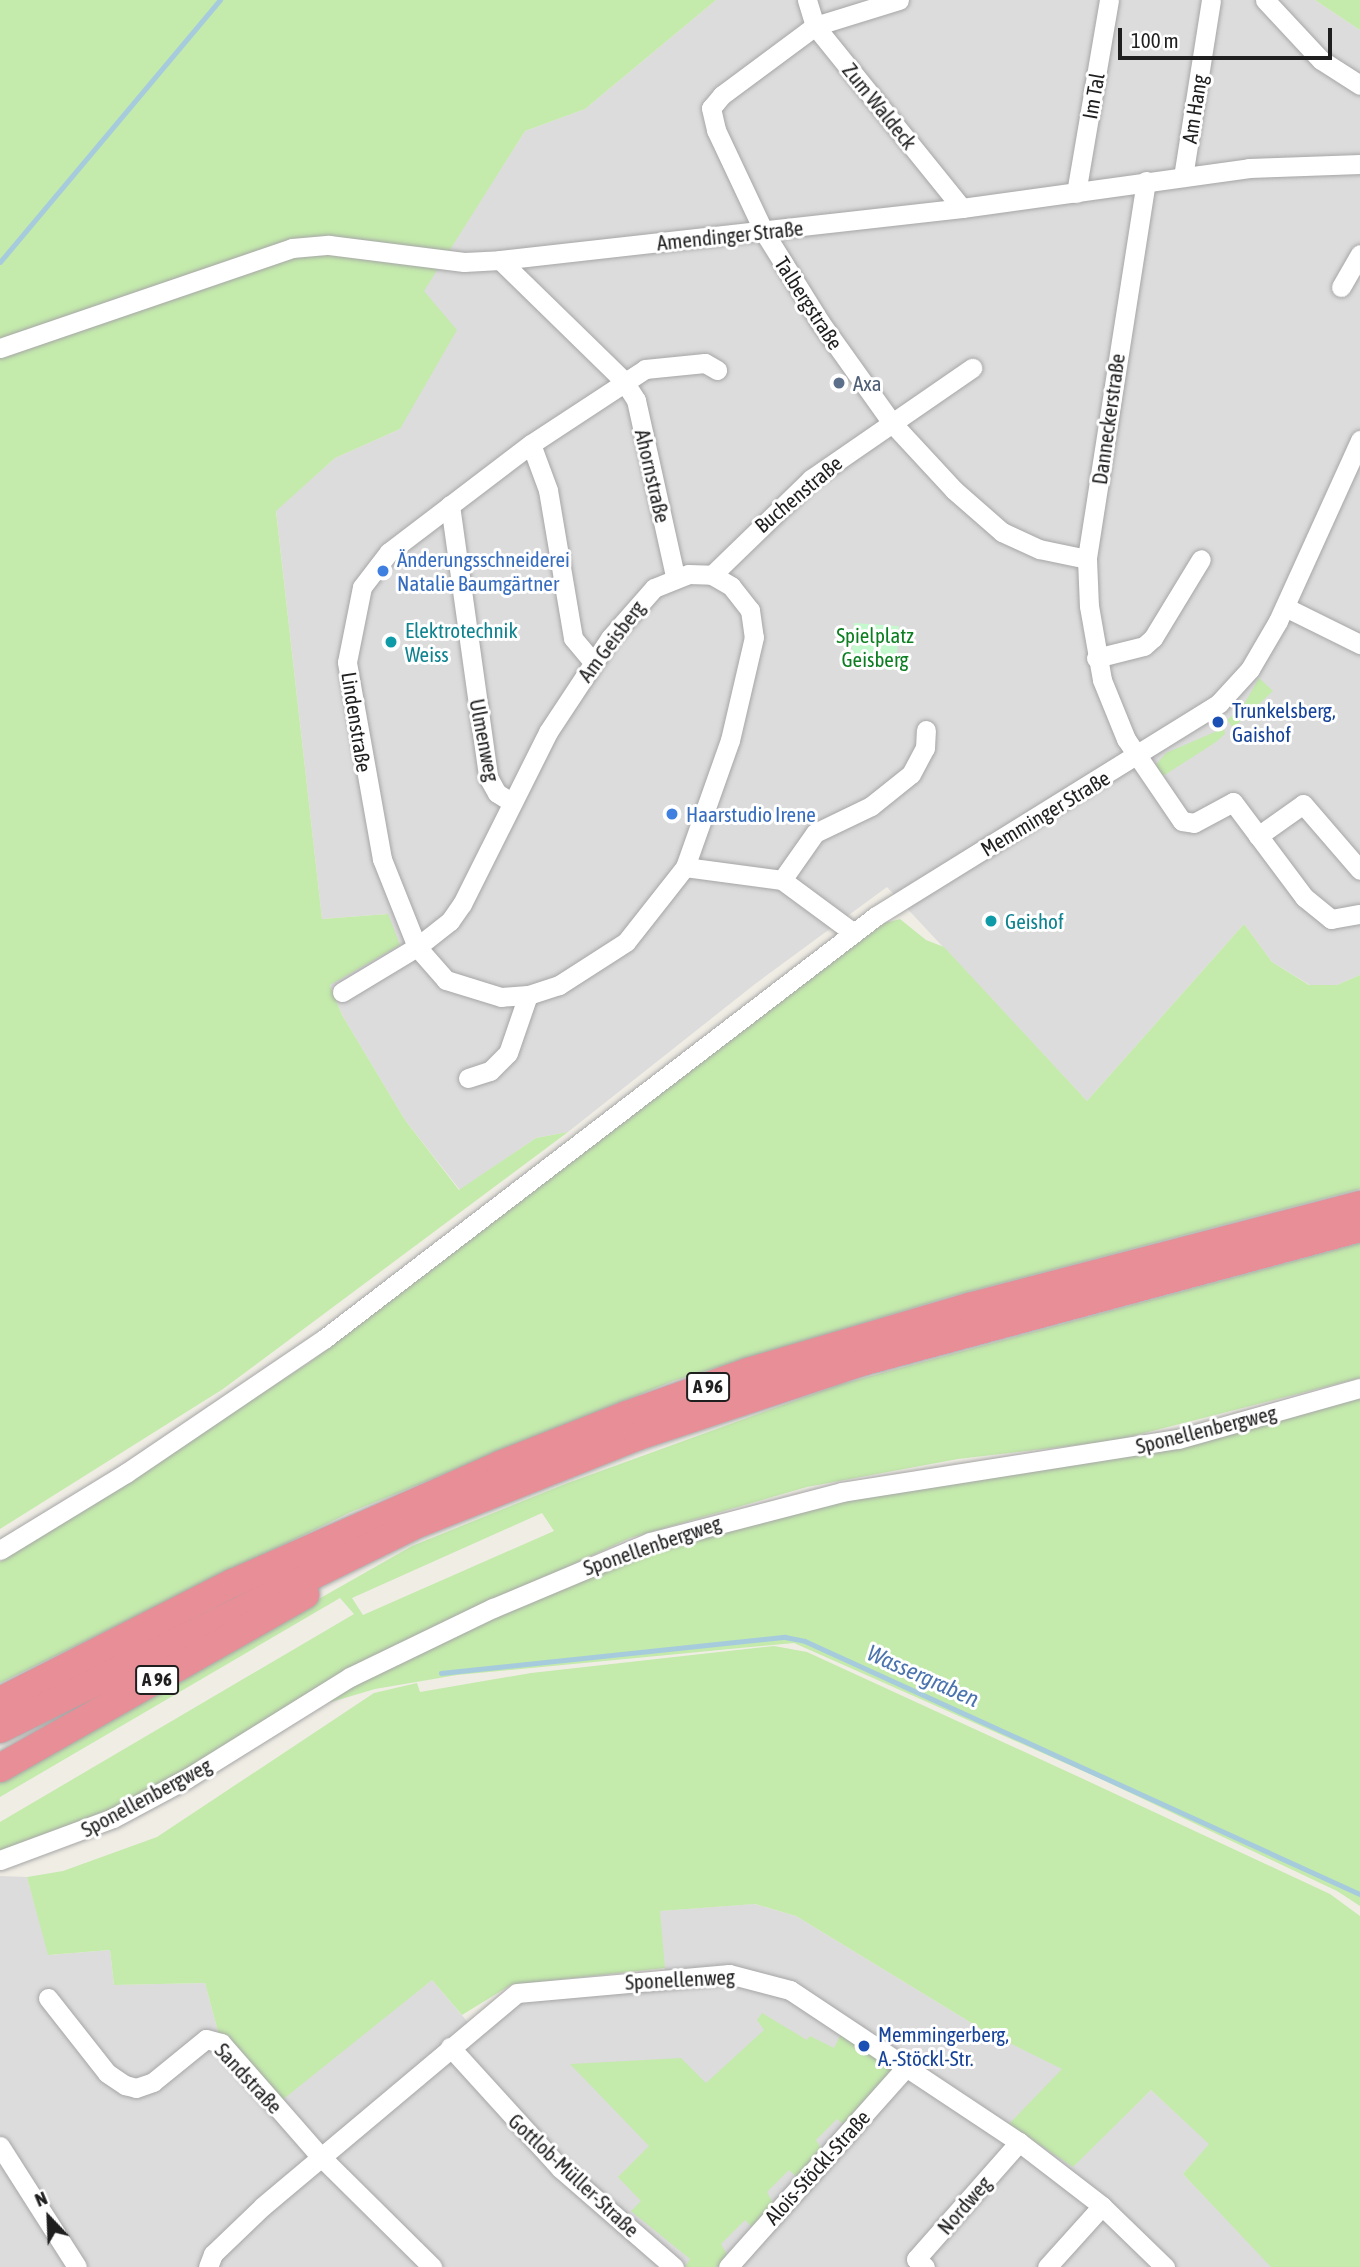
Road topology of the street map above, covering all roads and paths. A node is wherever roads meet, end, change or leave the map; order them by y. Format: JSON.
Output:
{"nodes":[{"id":1,"x":807,"y":0,"type":"edge"},
{"id":2,"x":899,"y":0,"type":"edge"},
{"id":3,"x":1109,"y":0,"type":"edge"},
{"id":4,"x":1211,"y":0,"type":"edge"},
{"id":5,"x":1265,"y":0,"type":"edge"},
{"id":6,"x":815,"y":26,"type":"junction"},
{"id":7,"x":1360,"y":85,"type":"edge"},
{"id":8,"x":1360,"y":164,"type":"edge"},
{"id":9,"x":1183,"y":177,"type":"junction"},
{"id":10,"x":1146,"y":181,"type":"junction"},
{"id":11,"x":1076,"y":193,"type":"junction"},
{"id":12,"x":962,"y":208,"type":"junction"},
{"id":13,"x":764,"y":232,"type":"junction"},
{"id":14,"x":1360,"y":254,"type":"edge"},
{"id":15,"x":500,"y":260,"type":"junction"},
{"id":16,"x":1341,"y":287,"type":"dead end"},
{"id":17,"x":0,"y":348,"type":"edge"},
{"id":18,"x":972,"y":368,"type":"dead end"},
{"id":19,"x":717,"y":370,"type":"dead end"},
{"id":20,"x":623,"y":380,"type":"junction"},
{"id":21,"x":892,"y":423,"type":"junction"},
{"id":22,"x":1360,"y":440,"type":"edge"},
{"id":23,"x":531,"y":444,"type":"junction"},
{"id":24,"x":450,"y":505,"type":"junction"},
{"id":25,"x":1087,"y":559,"type":"junction"},
{"id":26,"x":1201,"y":559,"type":"dead end"},
{"id":27,"x":712,"y":575,"type":"junction"},
{"id":28,"x":675,"y":576,"type":"junction"},
{"id":29,"x":1285,"y":607,"type":"junction"},
{"id":30,"x":1360,"y":644,"type":"edge"},
{"id":31,"x":1096,"y":658,"type":"junction"},
{"id":32,"x":593,"y":662,"type":"junction"},
{"id":33,"x":926,"y":730,"type":"dead end"},
{"id":34,"x":1138,"y":758,"type":"junction"},
{"id":35,"x":510,"y":801,"type":"junction"},
{"id":36,"x":1258,"y":836,"type":"junction"},
{"id":37,"x":685,"y":867,"type":"junction"},
{"id":38,"x":1360,"y":870,"type":"edge"},
{"id":39,"x":782,"y":880,"type":"junction"},
{"id":40,"x":1360,"y":914,"type":"edge"},
{"id":41,"x":853,"y":933,"type":"junction"},
{"id":42,"x":417,"y":947,"type":"junction"},
{"id":43,"x":342,"y":992,"type":"dead end"},
{"id":44,"x":528,"y":995,"type":"junction"},
{"id":45,"x":468,"y":1078,"type":"dead end"},
{"id":46,"x":1360,"y":1205,"type":"edge"},
{"id":47,"x":1360,"y":1228,"type":"edge"},
{"id":48,"x":1360,"y":1388,"type":"edge"},
{"id":49,"x":412,"y":1526,"type":"junction"},
{"id":50,"x":0,"y":1550,"type":"edge"},
{"id":51,"x":0,"y":1701,"type":"edge"},
{"id":52,"x":0,"y":1729,"type":"edge"},
{"id":53,"x":0,"y":1768,"type":"edge"},
{"id":54,"x":0,"y":1860,"type":"edge"},
{"id":55,"x":48,"y":1998,"type":"dead end"},
{"id":56,"x":450,"y":2048,"type":"junction"},
{"id":57,"x":906,"y":2067,"type":"junction"},
{"id":58,"x":1019,"y":2142,"type":"junction"},
{"id":59,"x":0,"y":2146,"type":"edge"},
{"id":60,"x":320,"y":2156,"type":"junction"},
{"id":61,"x":1102,"y":2206,"type":"junction"},
{"id":62,"x":77,"y":2267,"type":"edge"},
{"id":63,"x":208,"y":2267,"type":"edge"},
{"id":64,"x":432,"y":2267,"type":"edge"},
{"id":65,"x":674,"y":2267,"type":"edge"},
{"id":66,"x":728,"y":2267,"type":"edge"},
{"id":67,"x":925,"y":2267,"type":"edge"},
{"id":68,"x":1047,"y":2267,"type":"edge"},
{"id":69,"x":1165,"y":2267,"type":"edge"}],
"edges":[{"from":1,"to":6,"type":"street","name":"Zum Waldeck"},
{"from":2,"to":6,"type":"street","name":"Talbergstraße"},
{"from":3,"to":11,"type":"street","name":"Im Tal"},
{"from":4,"to":9,"type":"street","name":"Am Hang"},
{"from":5,"to":7,"type":"street"},
{"from":6,"to":12,"type":"street","name":"Zum Waldeck"},
{"from":6,"to":13,"type":"street","name":"Talbergstraße"},
{"from":8,"to":9,"type":"street","name":"Amendinger Straße"},
{"from":9,"to":10,"type":"street","name":"Amendinger Straße"},
{"from":10,"to":11,"type":"street","name":"Amendinger Straße"},
{"from":10,"to":25,"type":"street","name":"Danneckerstraße"},
{"from":11,"to":12,"type":"street","name":"Amendinger Straße"},
{"from":12,"to":13,"type":"street","name":"Amendinger Straße"},
{"from":13,"to":15,"type":"street","name":"Amendinger Straße"},
{"from":13,"to":21,"type":"street","name":"Talbergstraße"},
{"from":14,"to":16,"type":"street"},
{"from":15,"to":17,"type":"street","name":"Amendinger Straße"},
{"from":15,"to":20,"type":"street","name":"Ahornstraße"},
{"from":18,"to":21,"type":"street"},
{"from":19,"to":20,"type":"street"},
{"from":20,"to":23,"type":"street","name":"Lindenstraße"},
{"from":20,"to":28,"type":"street","name":"Ahornstraße"},
{"from":21,"to":25,"type":"street","name":"Talbergstraße"},
{"from":21,"to":27,"type":"street","name":"Buchenstraße"},
{"from":22,"to":29,"type":"street","name":"Memminger Straße"},
{"from":23,"to":24,"type":"street","name":"Lindenstraße"},
{"from":23,"to":32,"type":"street"},
{"from":24,"to":35,"type":"street","name":"Ulmenweg"},
{"from":24,"to":42,"type":"street","name":"Lindenstraße"},
{"from":25,"to":31,"type":"street","name":"Danneckerstraße"},
{"from":26,"to":31,"type":"street"},
{"from":27,"to":28,"type":"street"},
{"from":27,"to":37,"type":"street"},
{"from":28,"to":32,"type":"street","name":"Am Geisberg"},
{"from":29,"to":30,"type":"street"},
{"from":29,"to":34,"type":"street","name":"Memminger Straße"},
{"from":31,"to":34,"type":"street","name":"Danneckerstraße"},
{"from":32,"to":35,"type":"street","name":"Am Geisberg"},
{"from":33,"to":39,"type":"street"},
{"from":34,"to":36,"type":"street","name":"Danneckerstraße"},
{"from":34,"to":41,"type":"street","name":"Memminger Straße"},
{"from":35,"to":42,"type":"street","name":"Am Geisberg"},
{"from":36,"to":38,"type":"street"},
{"from":36,"to":40,"type":"street"},
{"from":37,"to":39,"type":"street"},
{"from":37,"to":44,"type":"street"},
{"from":39,"to":41,"type":"street"},
{"from":41,"to":50,"type":"street","name":"Memminger Straße"},
{"from":42,"to":43,"type":"street","name":"Am Geisberg"},
{"from":42,"to":44,"type":"street"},
{"from":44,"to":45,"type":"street"},
{"from":46,"to":51,"type":"highway","number":"A 96"},
{"from":47,"to":49,"type":"highway","number":"A 96"},
{"from":48,"to":54,"type":"street","name":"Sponellenbergweg"},
{"from":49,"to":52,"type":"highway","number":"A 96"},
{"from":49,"to":53,"type":"highway","number":"A 96"},
{"from":55,"to":60,"type":"street","name":"Sandstraße"},
{"from":56,"to":57,"type":"street","name":"Sponellenweg"},
{"from":56,"to":60,"type":"street","name":"Sponellenweg"},
{"from":56,"to":65,"type":"street","name":"Gottlob-Müller-Straße"},
{"from":57,"to":58,"type":"street","name":"Sponellenweg"},
{"from":57,"to":66,"type":"street","name":"Alois-Stöckl-Straße"},
{"from":58,"to":61,"type":"street","name":"Sponellenweg"},
{"from":58,"to":67,"type":"street","name":"Nordweg"},
{"from":59,"to":62,"type":"street"},
{"from":60,"to":63,"type":"street","name":"Sponellenweg"},
{"from":60,"to":64,"type":"street"},
{"from":61,"to":68,"type":"street"},
{"from":61,"to":69,"type":"street","name":"Sponellenweg"}]}
